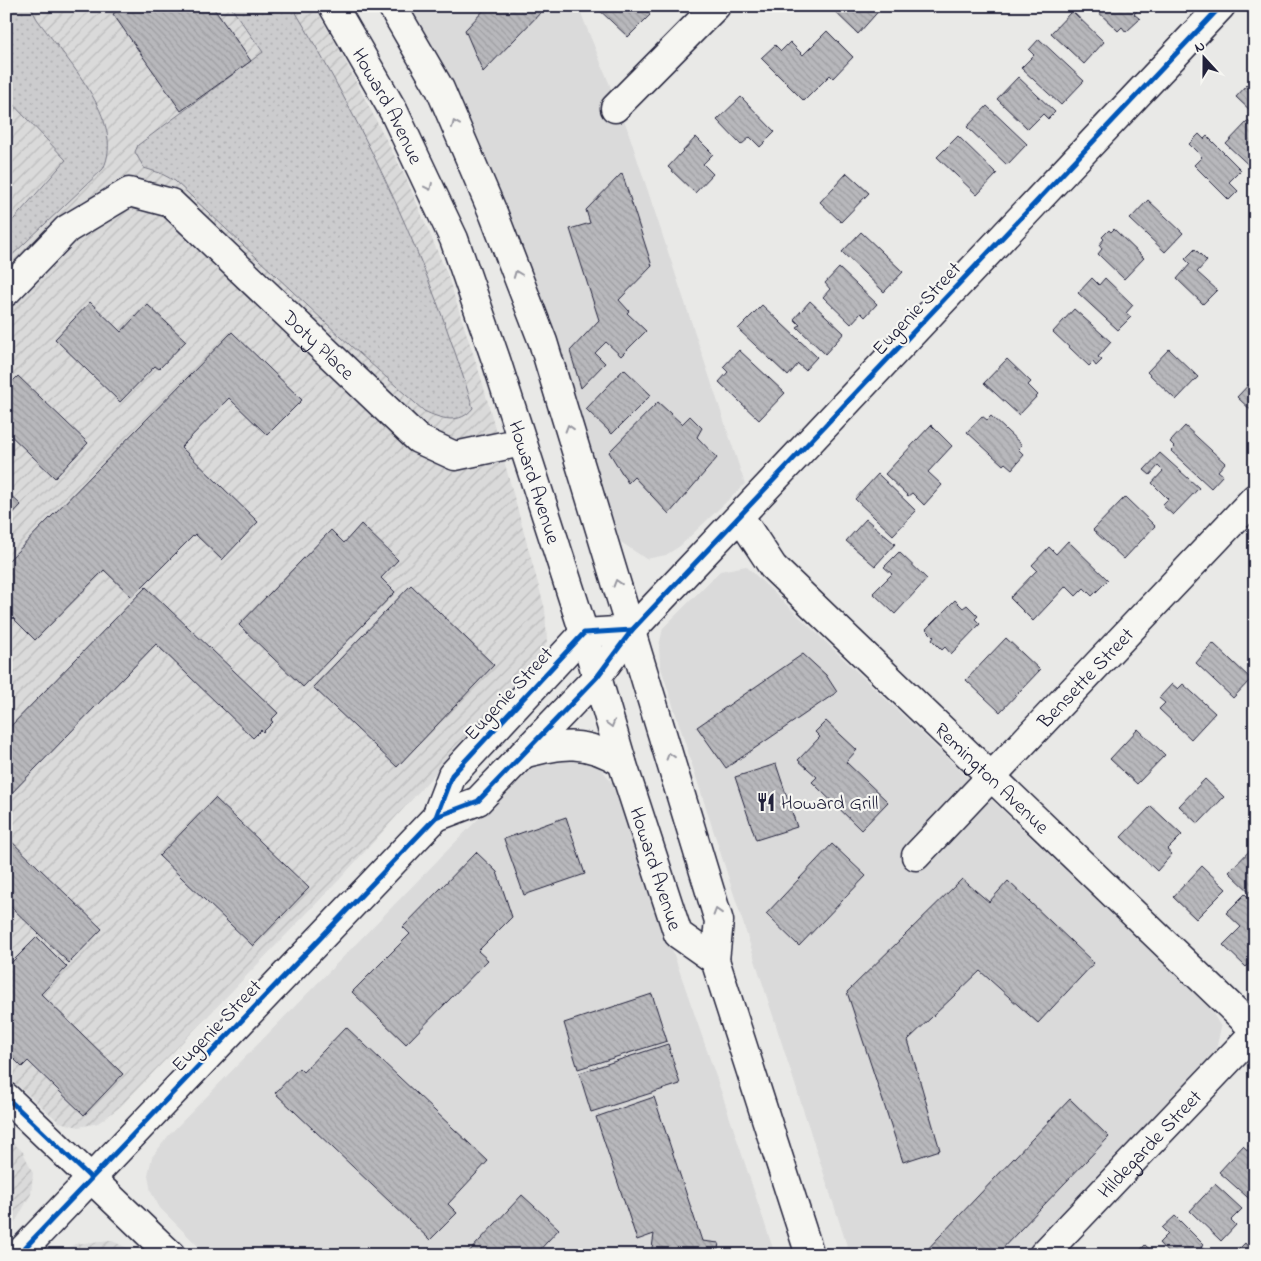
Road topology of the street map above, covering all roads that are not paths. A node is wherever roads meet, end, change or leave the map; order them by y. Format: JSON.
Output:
{"nodes":[{"id":1,"x":333,"y":6,"type":"edge"},
{"id":2,"x":392,"y":6,"type":"edge"},
{"id":3,"x":716,"y":6,"type":"edge"},
{"id":4,"x":1221,"y":6,"type":"edge"},
{"id":5,"x":615,"y":108,"type":"dead end"},
{"id":6,"x":6,"y":292,"type":"edge"},
{"id":7,"x":522,"y":442,"type":"junction"},
{"id":8,"x":1255,"y":498,"type":"edge"},
{"id":9,"x":740,"y":516,"type":"junction"},
{"id":10,"x":632,"y":630,"type":"junction"},
{"id":11,"x":584,"y":633,"type":"junction"},
{"id":12,"x":597,"y":677,"type":"junction"},
{"id":13,"x":522,"y":754,"type":"junction"},
{"id":14,"x":622,"y":762,"type":"junction"},
{"id":15,"x":991,"y":777,"type":"junction"},
{"id":16,"x":436,"y":817,"type":"junction"},
{"id":17,"x":916,"y":856,"type":"dead end"},
{"id":18,"x":715,"y":960,"type":"junction"},
{"id":19,"x":1255,"y":1031,"type":"edge"},
{"id":20,"x":6,"y":1097,"type":"edge"},
{"id":21,"x":91,"y":1178,"type":"junction"},
{"id":22,"x":18,"y":1255,"type":"edge"},
{"id":23,"x":171,"y":1255,"type":"edge"},
{"id":24,"x":810,"y":1255,"type":"edge"},
{"id":25,"x":1043,"y":1255,"type":"edge"}],
"edges":[{"from":1,"to":7,"type":"street","name":"Howard Avenue","one_way":true},
{"from":10,"to":2,"type":"street","name":"Howard Avenue","one_way":true},
{"from":3,"to":5,"type":"street"},
{"from":4,"to":9,"type":"street","name":"Eugenie Street"},
{"from":6,"to":7,"type":"street","name":"Doty Place"},
{"from":7,"to":11,"type":"street","name":"Howard Avenue"},
{"from":8,"to":15,"type":"street","name":"Bensette Street"},
{"from":9,"to":10,"type":"street","name":"Eugenie Street"},
{"from":9,"to":15,"type":"street","name":"Remington Avenue"},
{"from":10,"to":11,"type":"street"},
{"from":10,"to":12,"type":"street","name":"Eugenie Street"},
{"from":18,"to":10,"type":"street","name":"Howard Avenue","one_way":true},
{"from":11,"to":12,"type":"street","name":"Howard Avenue"},
{"from":11,"to":16,"type":"street","name":"Eugenie Street"},
{"from":12,"to":13,"type":"street","name":"Eugenie Street"},
{"from":12,"to":14,"type":"street","name":"Howard Avenue","one_way":true},
{"from":13,"to":14,"type":"street"},
{"from":13,"to":16,"type":"street","name":"Eugenie Street"},
{"from":14,"to":18,"type":"street","name":"Howard Avenue"},
{"from":15,"to":17,"type":"street","name":"Bensette Street"},
{"from":15,"to":19,"type":"street","name":"Remington Avenue"},
{"from":16,"to":21,"type":"street","name":"Eugenie Street"},
{"from":18,"to":24,"type":"street","name":"Howard Avenue"},
{"from":19,"to":25,"type":"street","name":"Hildegarde Street"},
{"from":20,"to":21,"type":"street"},
{"from":21,"to":22,"type":"street","name":"Eugenie Street"},
{"from":21,"to":23,"type":"street"}]}
